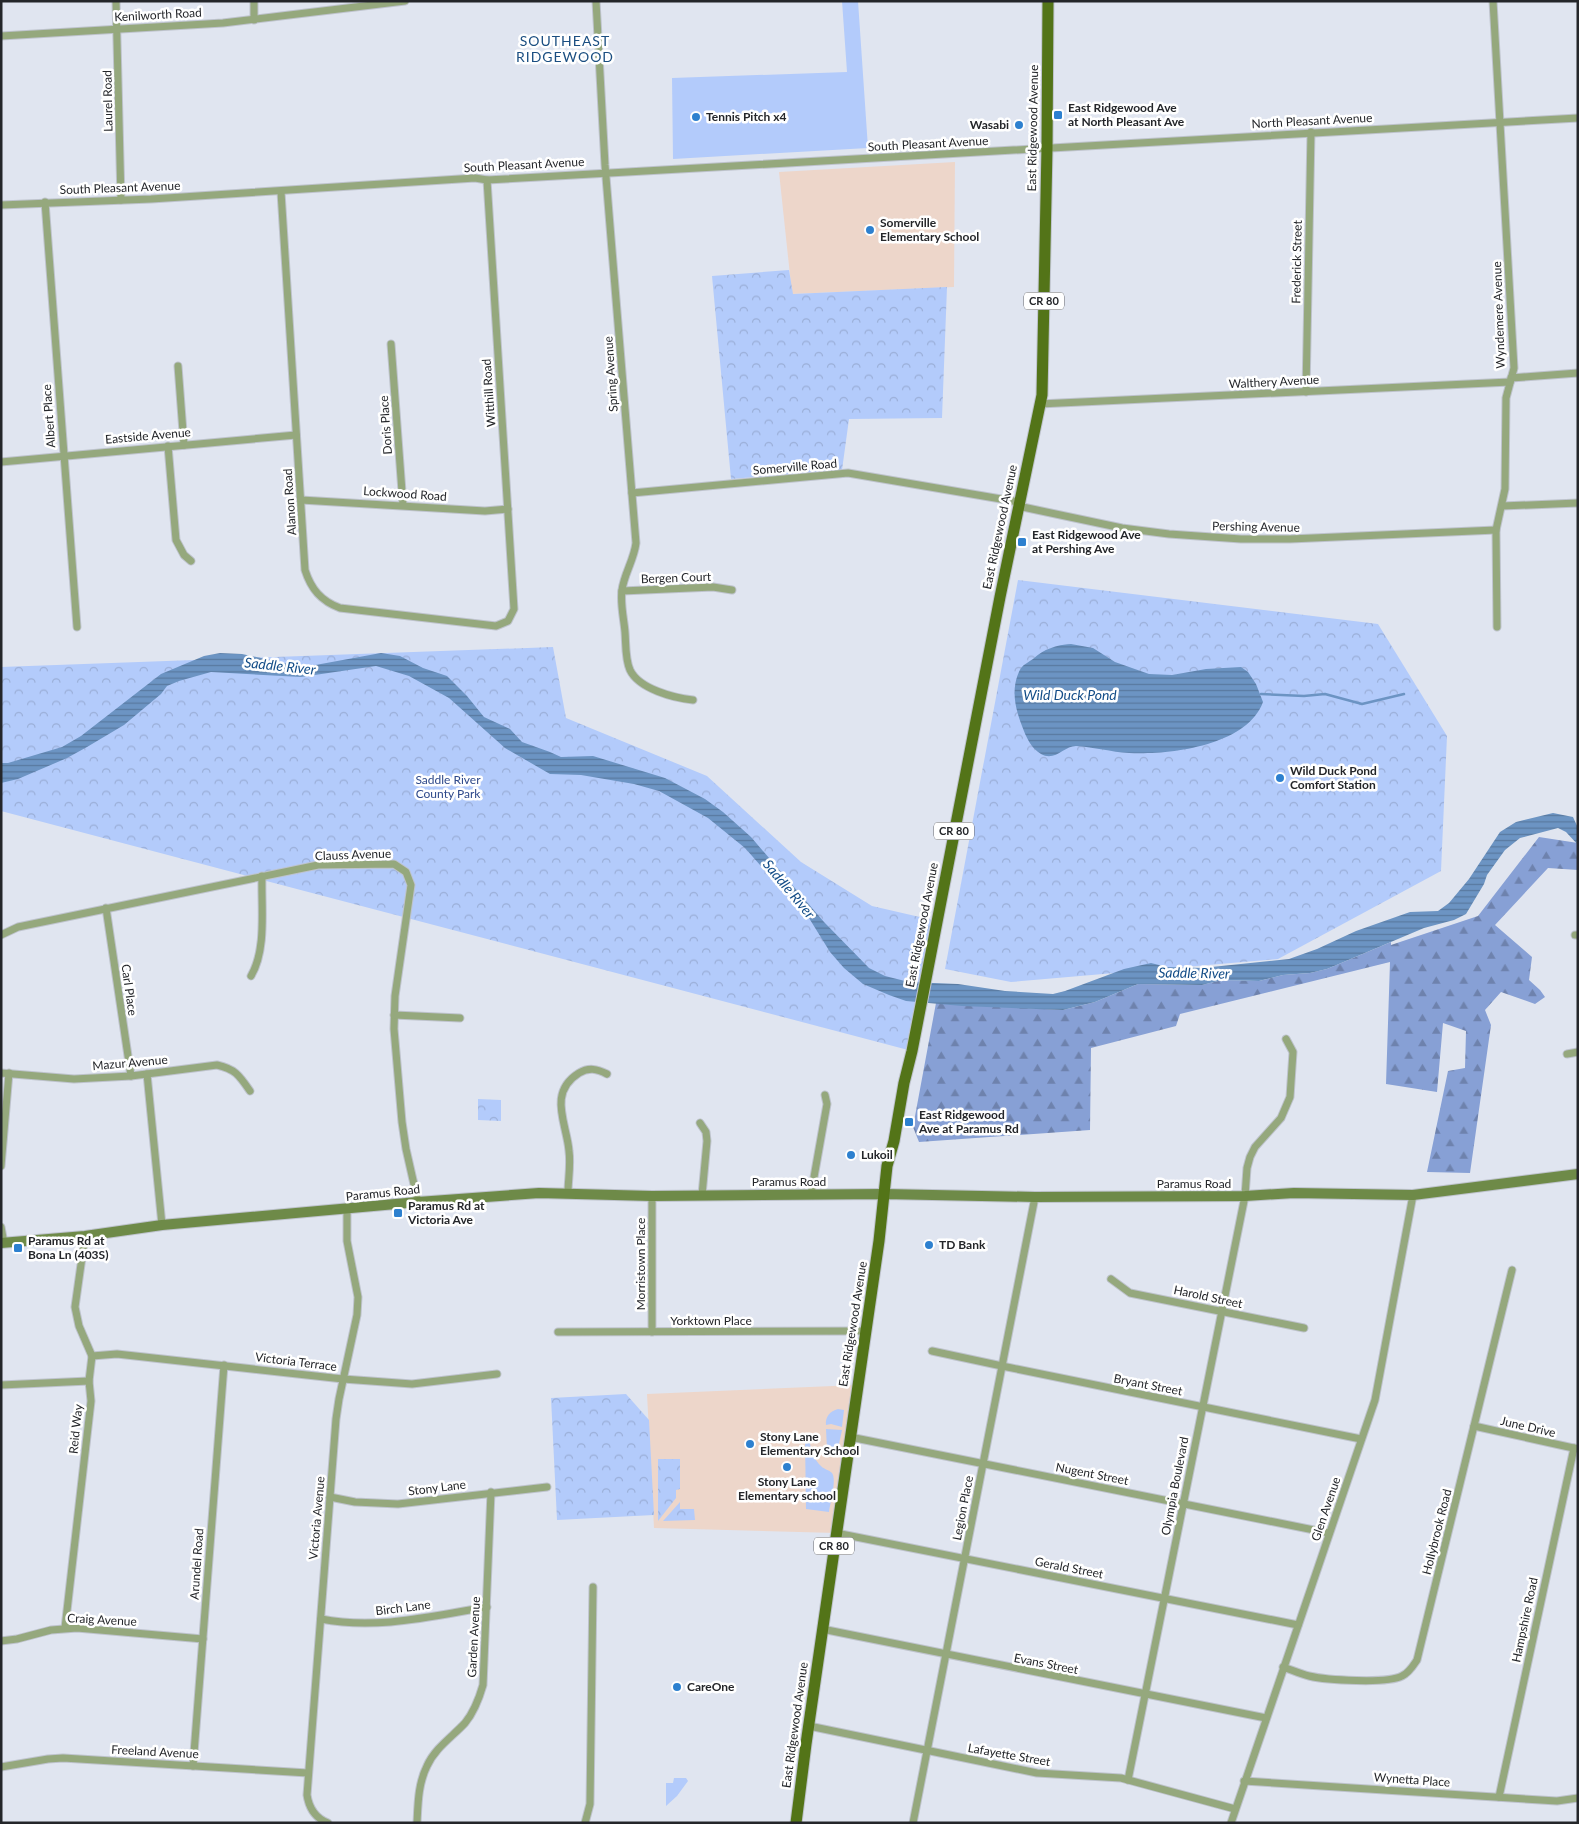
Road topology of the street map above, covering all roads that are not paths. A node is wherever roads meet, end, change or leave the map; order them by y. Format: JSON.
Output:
{"nodes":[{"id":1,"x":116,"y":1,"type":"edge"},
{"id":2,"x":254,"y":1,"type":"edge"},
{"id":3,"x":405,"y":1,"type":"edge"},
{"id":4,"x":596,"y":1,"type":"edge"},
{"id":5,"x":1048,"y":1,"type":"edge"},
{"id":6,"x":1493,"y":1,"type":"edge"},
{"id":7,"x":254,"y":20,"type":"junction"},
{"id":8,"x":117,"y":29,"type":"junction"},
{"id":9,"x":1,"y":36,"type":"edge"},
{"id":10,"x":1578,"y":118,"type":"edge"},
{"id":11,"x":1500,"y":122,"type":"junction"},
{"id":12,"x":1311,"y":132,"type":"junction"},
{"id":13,"x":1047,"y":148,"type":"junction"},
{"id":14,"x":605,"y":172,"type":"junction"},
{"id":15,"x":487,"y":180,"type":"junction"},
{"id":16,"x":281,"y":192,"type":"junction"},
{"id":17,"x":121,"y":200,"type":"junction"},
{"id":18,"x":44,"y":202,"type":"junction"},
{"id":19,"x":1,"y":205,"type":"edge"},
{"id":20,"x":391,"y":344,"type":"dead end"},
{"id":21,"x":178,"y":366,"type":"dead end"},
{"id":22,"x":1578,"y":373,"type":"edge"},
{"id":23,"x":1511,"y":380,"type":"junction"},
{"id":24,"x":1306,"y":392,"type":"junction"},
{"id":25,"x":1040,"y":404,"type":"junction"},
{"id":26,"x":296,"y":435,"type":"junction"},
{"id":27,"x":184,"y":445,"type":"junction"},
{"id":28,"x":168,"y":446,"type":"junction"},
{"id":29,"x":63,"y":455,"type":"junction"},
{"id":30,"x":1,"y":462,"type":"edge"},
{"id":31,"x":632,"y":493,"type":"junction"},
{"id":32,"x":300,"y":500,"type":"junction"},
{"id":33,"x":1578,"y":503,"type":"edge"},
{"id":34,"x":1019,"y":504,"type":"junction"},
{"id":35,"x":403,"y":505,"type":"junction"},
{"id":36,"x":1502,"y":506,"type":"junction"},
{"id":37,"x":508,"y":509,"type":"junction"},
{"id":38,"x":1496,"y":530,"type":"junction"},
{"id":39,"x":191,"y":561,"type":"dead end"},
{"id":40,"x":732,"y":590,"type":"dead end"},
{"id":41,"x":622,"y":591,"type":"junction"},
{"id":42,"x":514,"y":604,"type":"joint"},
{"id":43,"x":77,"y":627,"type":"dead end"},
{"id":44,"x":1497,"y":627,"type":"dead end"},
{"id":45,"x":693,"y":700,"type":"dead end"},
{"id":46,"x":262,"y":876,"type":"junction"},
{"id":47,"x":106,"y":908,"type":"junction"},
{"id":48,"x":1,"y":934,"type":"edge"},
{"id":49,"x":252,"y":976,"type":"dead end"},
{"id":50,"x":394,"y":1016,"type":"junction"},
{"id":51,"x":460,"y":1018,"type":"dead end"},
{"id":52,"x":1286,"y":1039,"type":"dead end"},
{"id":53,"x":1578,"y":1052,"type":"edge"},
{"id":54,"x":1567,"y":1054,"type":"dead end"},
{"id":55,"x":5,"y":1073,"type":"edge"},
{"id":56,"x":147,"y":1074,"type":"junction"},
{"id":57,"x":607,"y":1074,"type":"dead end"},
{"id":58,"x":131,"y":1076,"type":"junction"},
{"id":59,"x":250,"y":1090,"type":"dead end"},
{"id":60,"x":825,"y":1095,"type":"dead end"},
{"id":61,"x":700,"y":1123,"type":"dead end"},
{"id":62,"x":1,"y":1166,"type":"edge"},
{"id":63,"x":1578,"y":1174,"type":"edge"},
{"id":64,"x":568,"y":1194,"type":"junction"},
{"id":65,"x":811,"y":1194,"type":"junction"},
{"id":66,"x":884,"y":1194,"type":"junction"},
{"id":67,"x":1413,"y":1194,"type":"junction"},
{"id":68,"x":702,"y":1195,"type":"junction"},
{"id":69,"x":652,"y":1196,"type":"junction"},
{"id":70,"x":1245,"y":1196,"type":"junction"},
{"id":71,"x":1035,"y":1197,"type":"junction"},
{"id":72,"x":418,"y":1202,"type":"junction"},
{"id":73,"x":347,"y":1209,"type":"junction"},
{"id":74,"x":162,"y":1225,"type":"junction"},
{"id":75,"x":1,"y":1227,"type":"edge"},
{"id":76,"x":85,"y":1236,"type":"junction"},
{"id":77,"x":2,"y":1243,"type":"edge"},
{"id":78,"x":1512,"y":1270,"type":"dead end"},
{"id":79,"x":1111,"y":1279,"type":"dead end"},
{"id":80,"x":1221,"y":1311,"type":"junction"},
{"id":81,"x":1304,"y":1328,"type":"dead end"},
{"id":82,"x":865,"y":1331,"type":"junction"},
{"id":83,"x":558,"y":1332,"type":"dead end"},
{"id":84,"x":652,"y":1332,"type":"junction"},
{"id":85,"x":932,"y":1351,"type":"dead end"},
{"id":86,"x":92,"y":1356,"type":"junction"},
{"id":87,"x":224,"y":1365,"type":"junction"},
{"id":88,"x":1002,"y":1366,"type":"junction"},
{"id":89,"x":497,"y":1374,"type":"dead end"},
{"id":90,"x":343,"y":1379,"type":"junction"},
{"id":91,"x":89,"y":1381,"type":"junction"},
{"id":92,"x":1,"y":1385,"type":"edge"},
{"id":93,"x":1202,"y":1407,"type":"junction"},
{"id":94,"x":1474,"y":1426,"type":"junction"},
{"id":95,"x":850,"y":1437,"type":"junction"},
{"id":96,"x":1361,"y":1439,"type":"junction"},
{"id":97,"x":1576,"y":1449,"type":"edge"},
{"id":98,"x":983,"y":1463,"type":"junction"},
{"id":99,"x":546,"y":1487,"type":"dead end"},
{"id":100,"x":491,"y":1492,"type":"junction"},
{"id":101,"x":330,"y":1497,"type":"junction"},
{"id":102,"x":1183,"y":1504,"type":"junction"},
{"id":103,"x":836,"y":1533,"type":"junction"},
{"id":104,"x":1329,"y":1533,"type":"junction"},
{"id":105,"x":964,"y":1558,"type":"junction"},
{"id":106,"x":593,"y":1587,"type":"dead end"},
{"id":107,"x":1165,"y":1598,"type":"junction"},
{"id":108,"x":487,"y":1607,"type":"junction"},
{"id":109,"x":321,"y":1619,"type":"junction"},
{"id":110,"x":1298,"y":1625,"type":"junction"},
{"id":111,"x":65,"y":1628,"type":"junction"},
{"id":112,"x":822,"y":1629,"type":"junction"},
{"id":113,"x":203,"y":1639,"type":"junction"},
{"id":114,"x":1,"y":1641,"type":"edge"},
{"id":115,"x":946,"y":1655,"type":"junction"},
{"id":116,"x":1283,"y":1667,"type":"junction"},
{"id":117,"x":1145,"y":1695,"type":"junction"},
{"id":118,"x":1266,"y":1718,"type":"junction"},
{"id":119,"x":809,"y":1726,"type":"junction"},
{"id":120,"x":927,"y":1750,"type":"junction"},
{"id":121,"x":193,"y":1766,"type":"junction"},
{"id":122,"x":1,"y":1768,"type":"edge"},
{"id":123,"x":308,"y":1773,"type":"junction"},
{"id":124,"x":1128,"y":1780,"type":"junction"},
{"id":125,"x":1244,"y":1781,"type":"junction"},
{"id":126,"x":1499,"y":1797,"type":"junction"},
{"id":127,"x":1578,"y":1798,"type":"edge"},
{"id":128,"x":1235,"y":1809,"type":"junction"},
{"id":129,"x":328,"y":1823,"type":"edge"},
{"id":130,"x":417,"y":1823,"type":"edge"},
{"id":131,"x":585,"y":1823,"type":"edge"},
{"id":132,"x":796,"y":1823,"type":"edge"},
{"id":133,"x":913,"y":1823,"type":"edge"},
{"id":134,"x":1231,"y":1823,"type":"edge"}],
"edges":[{"from":1,"to":8,"type":"street","name":"Laurel Road"},
{"from":2,"to":7,"type":"street"},
{"from":3,"to":7,"type":"street","name":"Kenilworth Road"},
{"from":4,"to":14,"type":"street","name":"Spring Avenue"},
{"from":5,"to":13,"type":"main road","name":"East Ridgewood Avenue","number":"CR 80"},
{"from":6,"to":11,"type":"street","name":"Wyndemere Avenue"},
{"from":7,"to":8,"type":"street","name":"Kenilworth Road"},
{"from":8,"to":9,"type":"street","name":"Kenilworth Road"},
{"from":8,"to":17,"type":"street","name":"Laurel Road"},
{"from":10,"to":11,"type":"street","name":"North Pleasant Avenue"},
{"from":11,"to":12,"type":"street","name":"North Pleasant Avenue"},
{"from":11,"to":23,"type":"street","name":"Wyndemere Avenue"},
{"from":12,"to":13,"type":"street","name":"North Pleasant Avenue"},
{"from":12,"to":24,"type":"street","name":"Frederick Street"},
{"from":13,"to":14,"type":"street","name":"South Pleasant Avenue"},
{"from":13,"to":25,"type":"main road","name":"East Ridgewood Avenue","number":"CR 80"},
{"from":14,"to":15,"type":"street","name":"South Pleasant Avenue"},
{"from":14,"to":31,"type":"street","name":"Spring Avenue"},
{"from":15,"to":16,"type":"street","name":"South Pleasant Avenue"},
{"from":15,"to":37,"type":"street","name":"Witthill Road"},
{"from":16,"to":17,"type":"street","name":"South Pleasant Avenue"},
{"from":16,"to":26,"type":"street","name":"Alanon Road"},
{"from":17,"to":18,"type":"street","name":"South Pleasant Avenue"},
{"from":18,"to":19,"type":"street","name":"South Pleasant Avenue"},
{"from":18,"to":29,"type":"street","name":"Albert Place"},
{"from":20,"to":35,"type":"street","name":"Doris Place"},
{"from":21,"to":27,"type":"street"},
{"from":22,"to":23,"type":"street","name":"Walthery Avenue"},
{"from":23,"to":24,"type":"street","name":"Walthery Avenue"},
{"from":23,"to":36,"type":"street","name":"Wyndemere Avenue"},
{"from":24,"to":25,"type":"street","name":"Walthery Avenue"},
{"from":25,"to":34,"type":"main road","name":"East Ridgewood Avenue","number":"CR 80"},
{"from":26,"to":27,"type":"street","name":"Eastside Avenue"},
{"from":26,"to":32,"type":"street","name":"Alanon Road"},
{"from":27,"to":28,"type":"street","name":"Eastside Avenue"},
{"from":28,"to":29,"type":"street","name":"Eastside Avenue"},
{"from":28,"to":39,"type":"street"},
{"from":29,"to":30,"type":"street","name":"Eastside Avenue"},
{"from":29,"to":43,"type":"street","name":"Albert Place"},
{"from":31,"to":34,"type":"street","name":"Somerville Road"},
{"from":31,"to":41,"type":"street","name":"Spring Avenue"},
{"from":32,"to":35,"type":"street","name":"Lockwood Road"},
{"from":32,"to":42,"type":"street","name":"Alanon Road"},
{"from":33,"to":36,"type":"street"},
{"from":34,"to":38,"type":"street","name":"Pershing Avenue"},
{"from":34,"to":66,"type":"main road","name":"East Ridgewood Avenue","number":"CR 80"},
{"from":35,"to":37,"type":"street","name":"Lockwood Road"},
{"from":36,"to":38,"type":"street","name":"Wyndemere Avenue"},
{"from":37,"to":42,"type":"street","name":"Witthill Road"},
{"from":38,"to":44,"type":"street","name":"Wyndemere Avenue"},
{"from":40,"to":41,"type":"street","name":"Bergen Court"},
{"from":41,"to":45,"type":"street","name":"Spring Avenue"},
{"from":46,"to":47,"type":"street","name":"Clauss Avenue"},
{"from":46,"to":49,"type":"street"},
{"from":46,"to":50,"type":"street","name":"Clauss Avenue"},
{"from":47,"to":48,"type":"street","name":"Clauss Avenue"},
{"from":47,"to":58,"type":"street","name":"Carl Place"},
{"from":50,"to":51,"type":"street"},
{"from":50,"to":72,"type":"street","name":"Clauss Avenue"},
{"from":52,"to":70,"type":"street","name":"Olympia Boulevard"},
{"from":53,"to":54,"type":"street"},
{"from":55,"to":58,"type":"street","name":"Mazur Avenue"},
{"from":55,"to":62,"type":"street"},
{"from":56,"to":58,"type":"street","name":"Mazur Avenue"},
{"from":56,"to":59,"type":"street","name":"Mazur Avenue"},
{"from":56,"to":74,"type":"street"},
{"from":57,"to":64,"type":"street"},
{"from":60,"to":65,"type":"street"},
{"from":61,"to":68,"type":"street"},
{"from":63,"to":67,"type":"main road","name":"Paramus Road"},
{"from":64,"to":69,"type":"main road","name":"Paramus Road"},
{"from":64,"to":72,"type":"main road","name":"Paramus Road"},
{"from":65,"to":66,"type":"main road","name":"Paramus Road"},
{"from":65,"to":68,"type":"main road","name":"Paramus Road"},
{"from":66,"to":71,"type":"main road","name":"Paramus Road"},
{"from":66,"to":82,"type":"main road","name":"East Ridgewood Avenue","number":"CR 80"},
{"from":67,"to":70,"type":"main road","name":"Paramus Road"},
{"from":67,"to":96,"type":"street","name":"Glen Avenue"},
{"from":68,"to":69,"type":"main road","name":"Paramus Road"},
{"from":69,"to":84,"type":"street","name":"Morristown Place"},
{"from":70,"to":71,"type":"main road","name":"Paramus Road"},
{"from":70,"to":80,"type":"street","name":"Olympia Boulevard"},
{"from":71,"to":88,"type":"street","name":"Legion Place"},
{"from":72,"to":73,"type":"main road","name":"Paramus Road"},
{"from":73,"to":74,"type":"main road","name":"Paramus Road"},
{"from":73,"to":90,"type":"street","name":"Victoria Avenue"},
{"from":74,"to":76,"type":"main road","name":"Paramus Road"},
{"from":75,"to":77,"type":"street"},
{"from":76,"to":77,"type":"main road","name":"Paramus Road"},
{"from":76,"to":86,"type":"street"},
{"from":78,"to":94,"type":"street","name":"Hollybrook Road"},
{"from":79,"to":80,"type":"street","name":"Harold Street"},
{"from":80,"to":81,"type":"street","name":"Harold Street"},
{"from":80,"to":93,"type":"street","name":"Olympia Boulevard"},
{"from":82,"to":84,"type":"street","name":"Yorktown Place"},
{"from":82,"to":95,"type":"main road","name":"East Ridgewood Avenue","number":"CR 80"},
{"from":83,"to":84,"type":"street","name":"Yorktown Place"},
{"from":85,"to":88,"type":"street","name":"Bryant Street"},
{"from":86,"to":87,"type":"street","name":"Victoria Terrace"},
{"from":86,"to":91,"type":"street","name":"Reid Way"},
{"from":87,"to":90,"type":"street","name":"Victoria Terrace"},
{"from":87,"to":113,"type":"street","name":"Arundel Road"},
{"from":88,"to":93,"type":"street","name":"Bryant Street"},
{"from":88,"to":98,"type":"street","name":"Legion Place"},
{"from":89,"to":90,"type":"street","name":"Victoria Terrace"},
{"from":90,"to":101,"type":"street","name":"Victoria Avenue"},
{"from":91,"to":92,"type":"street"},
{"from":91,"to":111,"type":"street","name":"Reid Way"},
{"from":93,"to":96,"type":"street","name":"Bryant Street"},
{"from":93,"to":102,"type":"street","name":"Olympia Boulevard"},
{"from":94,"to":97,"type":"street","name":"June Drive"},
{"from":94,"to":116,"type":"street","name":"Hollybrook Road"},
{"from":95,"to":98,"type":"street","name":"Nugent Street"},
{"from":95,"to":103,"type":"main road","name":"East Ridgewood Avenue","number":"CR 80"},
{"from":96,"to":104,"type":"street","name":"Glen Avenue"},
{"from":97,"to":126,"type":"street","name":"Hampshire Road"},
{"from":98,"to":102,"type":"street","name":"Nugent Street"},
{"from":98,"to":105,"type":"street","name":"Legion Place"},
{"from":99,"to":100,"type":"street","name":"Stony Lane"},
{"from":100,"to":101,"type":"street","name":"Stony Lane"},
{"from":100,"to":108,"type":"street","name":"Garden Avenue"},
{"from":101,"to":109,"type":"street","name":"Victoria Avenue"},
{"from":102,"to":104,"type":"street","name":"Nugent Street"},
{"from":102,"to":107,"type":"street","name":"Olympia Boulevard"},
{"from":103,"to":105,"type":"street","name":"Gerald Street"},
{"from":103,"to":112,"type":"main road","name":"East Ridgewood Avenue","number":"CR 80"},
{"from":104,"to":110,"type":"street","name":"Glen Avenue"},
{"from":105,"to":107,"type":"street","name":"Gerald Street"},
{"from":105,"to":115,"type":"street","name":"Legion Place"},
{"from":106,"to":131,"type":"street"},
{"from":107,"to":110,"type":"street","name":"Gerald Street"},
{"from":107,"to":117,"type":"street","name":"Olympia Boulevard"},
{"from":108,"to":109,"type":"street","name":"Birch Lane"},
{"from":108,"to":130,"type":"street","name":"Garden Avenue"},
{"from":109,"to":123,"type":"street","name":"Victoria Avenue"},
{"from":110,"to":116,"type":"street","name":"Glen Avenue"},
{"from":111,"to":113,"type":"street","name":"Craig Avenue"},
{"from":111,"to":114,"type":"street","name":"Craig Avenue"},
{"from":112,"to":115,"type":"street","name":"Evans Street"},
{"from":112,"to":119,"type":"main road","name":"East Ridgewood Avenue","number":"CR 80"},
{"from":113,"to":121,"type":"street","name":"Arundel Road"},
{"from":115,"to":117,"type":"street","name":"Evans Street"},
{"from":115,"to":120,"type":"street","name":"Legion Place"},
{"from":116,"to":118,"type":"street","name":"Glen Avenue"},
{"from":117,"to":118,"type":"street","name":"Evans Street"},
{"from":117,"to":124,"type":"street","name":"Olympia Boulevard"},
{"from":118,"to":125,"type":"street","name":"Glen Avenue"},
{"from":119,"to":120,"type":"street","name":"Lafayette Street"},
{"from":119,"to":132,"type":"main road","name":"East Ridgewood Avenue","number":"CR 80"},
{"from":120,"to":124,"type":"street","name":"Lafayette Street"},
{"from":120,"to":133,"type":"street","name":"Legion Place"},
{"from":121,"to":122,"type":"street","name":"Freeland Avenue"},
{"from":121,"to":123,"type":"street","name":"Freeland Avenue"},
{"from":123,"to":129,"type":"street","name":"Victoria Avenue"},
{"from":124,"to":128,"type":"street","name":"Lafayette Street"},
{"from":125,"to":126,"type":"street","name":"Wynetta Place"},
{"from":125,"to":128,"type":"street","name":"Glen Avenue"},
{"from":126,"to":127,"type":"street","name":"Wynetta Place"},
{"from":128,"to":134,"type":"street","name":"Glen Avenue"}]}
